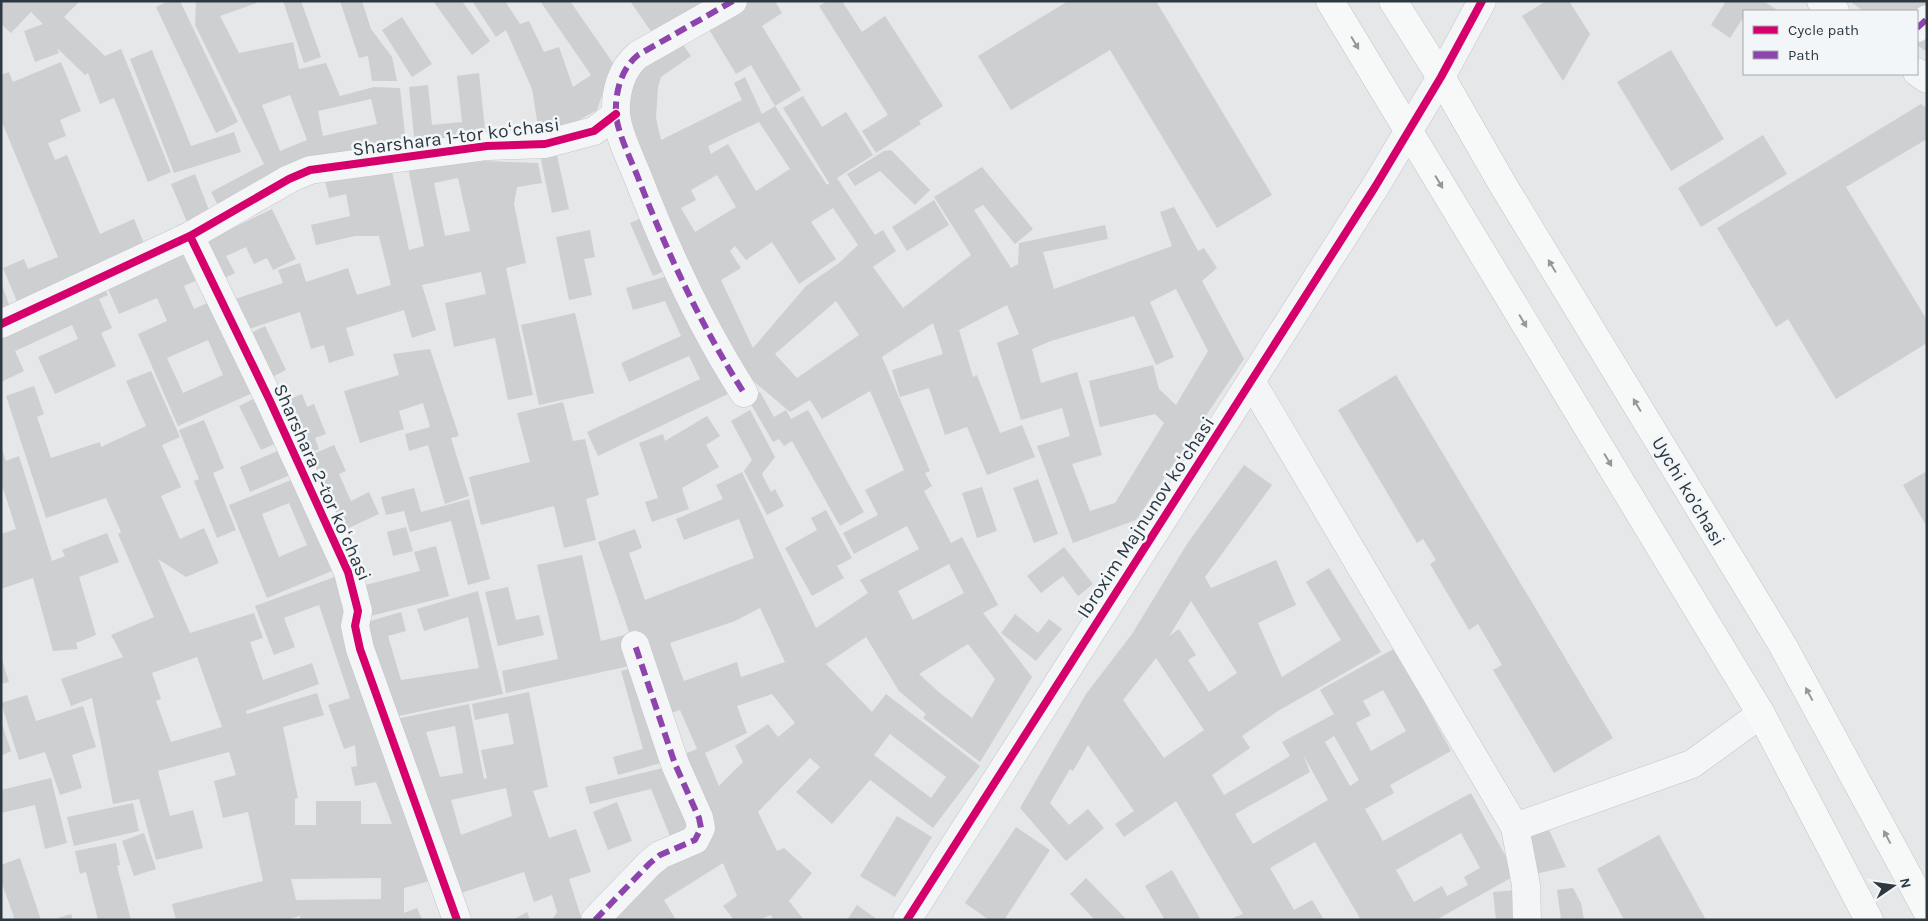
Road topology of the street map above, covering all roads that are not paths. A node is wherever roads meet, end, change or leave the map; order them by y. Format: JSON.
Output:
{"nodes":[{"id":1,"x":733,"y":1,"type":"edge"},
{"id":2,"x":1330,"y":1,"type":"edge"},
{"id":3,"x":1393,"y":1,"type":"edge"},
{"id":4,"x":1482,"y":1,"type":"edge"},
{"id":5,"x":1821,"y":1,"type":"edge"},
{"id":6,"x":1834,"y":10,"type":"edge"},
{"id":7,"x":1441,"y":77,"type":"junction"},
{"id":8,"x":616,"y":114,"type":"junction"},
{"id":9,"x":1408,"y":131,"type":"junction"},
{"id":10,"x":190,"y":236,"type":"junction"},
{"id":11,"x":1,"y":324,"type":"edge"},
{"id":12,"x":1251,"y":381,"type":"junction"},
{"id":13,"x":744,"y":392,"type":"dead end"},
{"id":14,"x":635,"y":645,"type":"dead end"},
{"id":15,"x":1761,"y":714,"type":"junction"},
{"id":16,"x":1515,"y":827,"type":"junction"},
{"id":17,"x":1927,"y":911,"type":"edge"},
{"id":18,"x":457,"y":920,"type":"edge"},
{"id":19,"x":595,"y":920,"type":"edge"},
{"id":20,"x":907,"y":920,"type":"edge"},
{"id":21,"x":1527,"y":920,"type":"edge"},
{"id":22,"x":1869,"y":920,"type":"edge"}],
"edges":[{"from":1,"to":8,"type":"street"},
{"from":2,"to":9,"type":"main road","one_way":true},
{"from":3,"to":7,"type":"main road","name":"Uychi ko'chasi"},
{"from":4,"to":7,"type":"street"},
{"from":5,"to":6,"type":"street"},
{"from":7,"to":9,"type":"street"},
{"from":17,"to":7,"type":"main road","name":"Uychi ko'chasi","one_way":true},
{"from":8,"to":10,"type":"street","name":"Sharshara 1-tor koʻchasi"},
{"from":8,"to":13,"type":"street"},
{"from":9,"to":12,"type":"street","name":"Ibroxim Majnunov koʻchasi"},
{"from":9,"to":15,"type":"main road","one_way":true},
{"from":10,"to":11,"type":"street","name":"Sharshara 1-tor koʻchasi"},
{"from":10,"to":18,"type":"street","name":"Sharshara 2-tor koʻchasi"},
{"from":12,"to":16,"type":"street"},
{"from":12,"to":20,"type":"street","name":"Ibroxim Majnunov koʻchasi"},
{"from":14,"to":19,"type":"street"},
{"from":15,"to":16,"type":"street"},
{"from":15,"to":22,"type":"main road"},
{"from":16,"to":21,"type":"street"}]}
